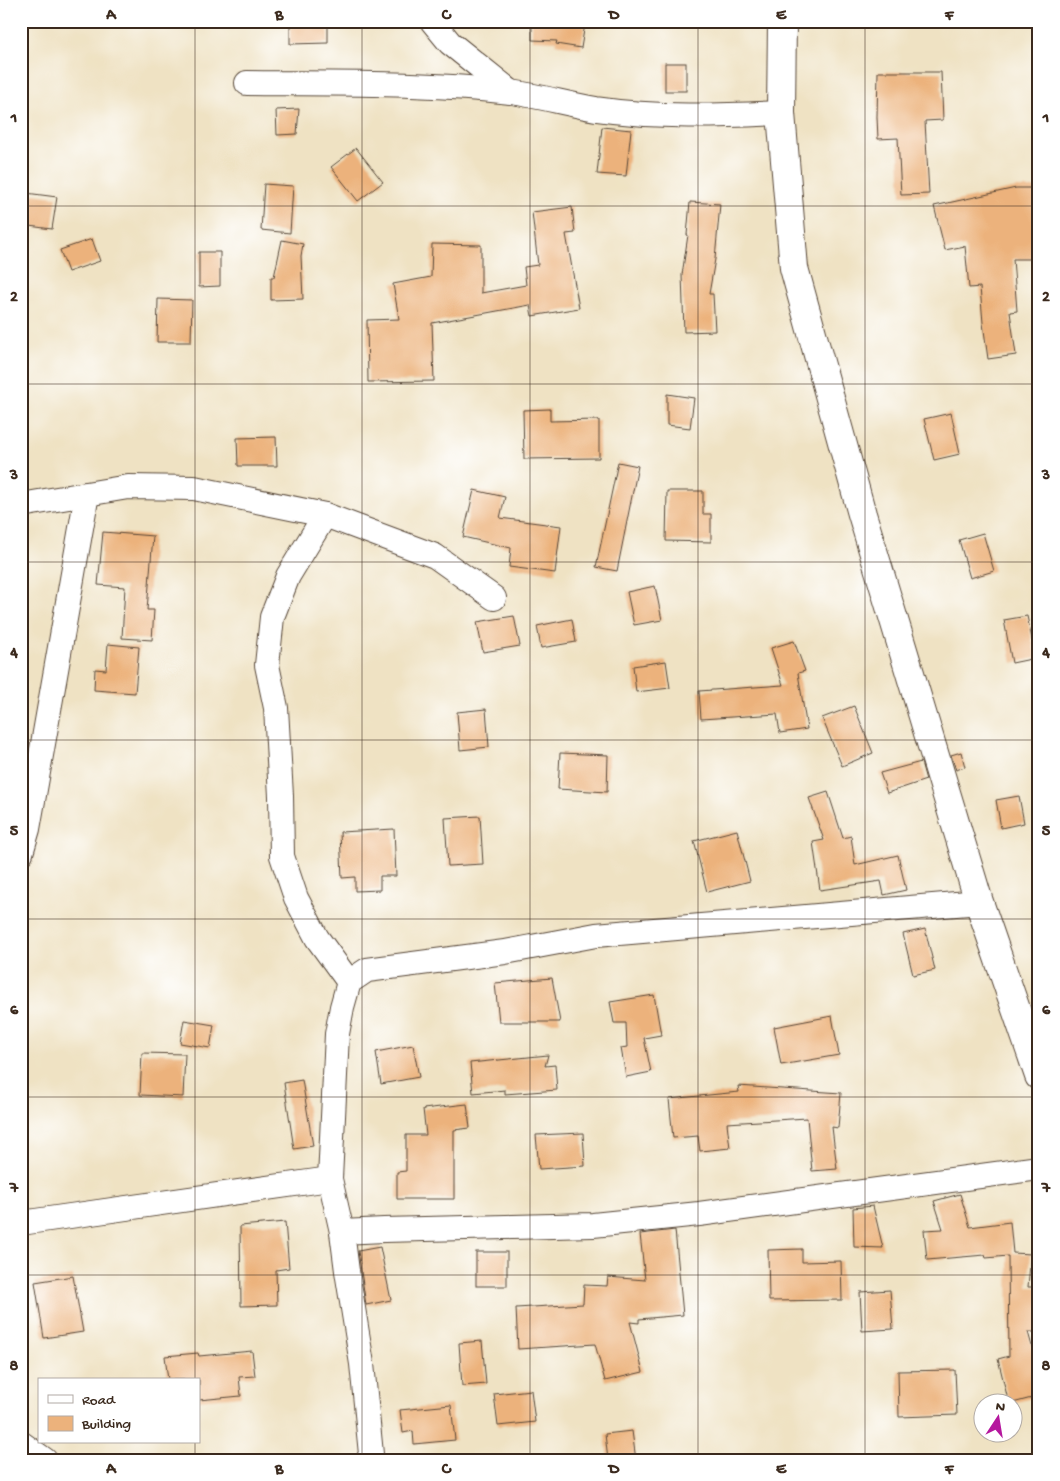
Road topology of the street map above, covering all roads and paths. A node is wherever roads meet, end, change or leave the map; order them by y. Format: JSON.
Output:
{"nodes":[{"id":1,"x":432,"y":21,"type":"edge"},
{"id":2,"x":782,"y":21,"type":"edge"},
{"id":3,"x":246,"y":83,"type":"dead end"},
{"id":4,"x":512,"y":92,"type":"junction"},
{"id":5,"x":780,"y":113,"type":"junction"},
{"id":6,"x":87,"y":494,"type":"junction"},
{"id":7,"x":21,"y":505,"type":"edge"},
{"id":8,"x":326,"y":515,"type":"junction"},
{"id":9,"x":494,"y":598,"type":"dead end"},
{"id":10,"x":21,"y":854,"type":"edge"},
{"id":11,"x":980,"y":902,"type":"junction"},
{"id":12,"x":349,"y":982,"type":"junction"},
{"id":13,"x":1039,"y":1076,"type":"edge"},
{"id":14,"x":1039,"y":1168,"type":"edge"},
{"id":15,"x":330,"y":1179,"type":"junction"},
{"id":16,"x":21,"y":1223,"type":"edge"},
{"id":17,"x":342,"y":1232,"type":"junction"},
{"id":18,"x":21,"y":1443,"type":"edge"},
{"id":19,"x":45,"y":1460,"type":"edge"},
{"id":20,"x":368,"y":1460,"type":"edge"}],
"edges":[{"from":1,"to":4,"type":"street"},
{"from":2,"to":5,"type":"street"},
{"from":3,"to":4,"type":"street"},
{"from":4,"to":5,"type":"street"},
{"from":5,"to":11,"type":"street"},
{"from":6,"to":7,"type":"street"},
{"from":6,"to":8,"type":"street"},
{"from":6,"to":10,"type":"street"},
{"from":8,"to":9,"type":"street"},
{"from":8,"to":12,"type":"street"},
{"from":11,"to":12,"type":"street"},
{"from":11,"to":13,"type":"street"},
{"from":12,"to":15,"type":"street"},
{"from":14,"to":17,"type":"street"},
{"from":15,"to":16,"type":"street"},
{"from":15,"to":17,"type":"street"},
{"from":17,"to":20,"type":"street"},
{"from":18,"to":19,"type":"street"}]}
